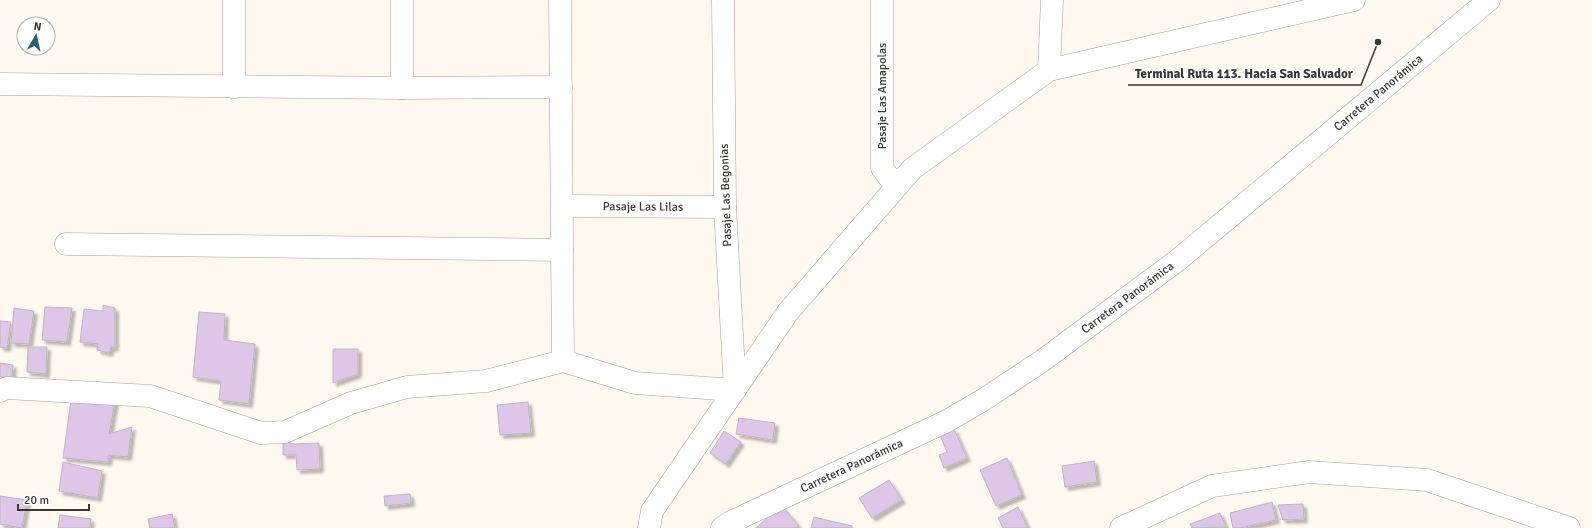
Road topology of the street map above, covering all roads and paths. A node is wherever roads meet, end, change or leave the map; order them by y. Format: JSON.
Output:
{"nodes":[{"id":1,"x":234,"y":0,"type":"edge"},
{"id":2,"x":402,"y":0,"type":"edge"},
{"id":3,"x":560,"y":0,"type":"edge"},
{"id":4,"x":723,"y":0,"type":"edge"},
{"id":5,"x":882,"y":0,"type":"edge"},
{"id":6,"x":1052,"y":0,"type":"edge"},
{"id":7,"x":1354,"y":0,"type":"edge"},
{"id":8,"x":1489,"y":0,"type":"edge"},
{"id":9,"x":1049,"y":70,"type":"junction"},
{"id":10,"x":0,"y":84,"type":"edge"},
{"id":11,"x":234,"y":87,"type":"junction"},
{"id":12,"x":561,"y":87,"type":"junction"},
{"id":13,"x":402,"y":88,"type":"junction"},
{"id":14,"x":896,"y":187,"type":"junction"},
{"id":15,"x":562,"y":206,"type":"junction"},
{"id":16,"x":725,"y":207,"type":"junction"},
{"id":17,"x":66,"y":244,"type":"dead end"},
{"id":18,"x":562,"y":250,"type":"junction"},
{"id":19,"x":563,"y":361,"type":"junction"},
{"id":20,"x":735,"y":390,"type":"junction"},
{"id":21,"x":0,"y":391,"type":"edge"},
{"id":22,"x":649,"y":528,"type":"edge"},
{"id":23,"x":722,"y":528,"type":"edge"},
{"id":24,"x":1121,"y":528,"type":"edge"},
{"id":25,"x":1568,"y":528,"type":"edge"}],
"edges":[{"from":1,"to":11,"type":"street"},
{"from":2,"to":13,"type":"street"},
{"from":3,"to":12,"type":"street"},
{"from":4,"to":16,"type":"street","name":"Pasaje Las Begonias"},
{"from":5,"to":14,"type":"street","name":"Pasaje Las Amapolas"},
{"from":6,"to":9,"type":"street"},
{"from":7,"to":9,"type":"street"},
{"from":8,"to":23,"type":"street","name":"Carretera Panorámica"},
{"from":9,"to":14,"type":"street"},
{"from":10,"to":11,"type":"street"},
{"from":11,"to":13,"type":"street"},
{"from":12,"to":13,"type":"street"},
{"from":12,"to":15,"type":"street"},
{"from":14,"to":20,"type":"street"},
{"from":15,"to":16,"type":"street","name":"Pasaje Las Lilas"},
{"from":15,"to":18,"type":"street"},
{"from":16,"to":20,"type":"street","name":"Pasaje Las Begonias"},
{"from":17,"to":18,"type":"street"},
{"from":18,"to":19,"type":"street"},
{"from":19,"to":20,"type":"street"},
{"from":19,"to":21,"type":"street"},
{"from":20,"to":22,"type":"street"},
{"from":24,"to":25,"type":"street"}]}
